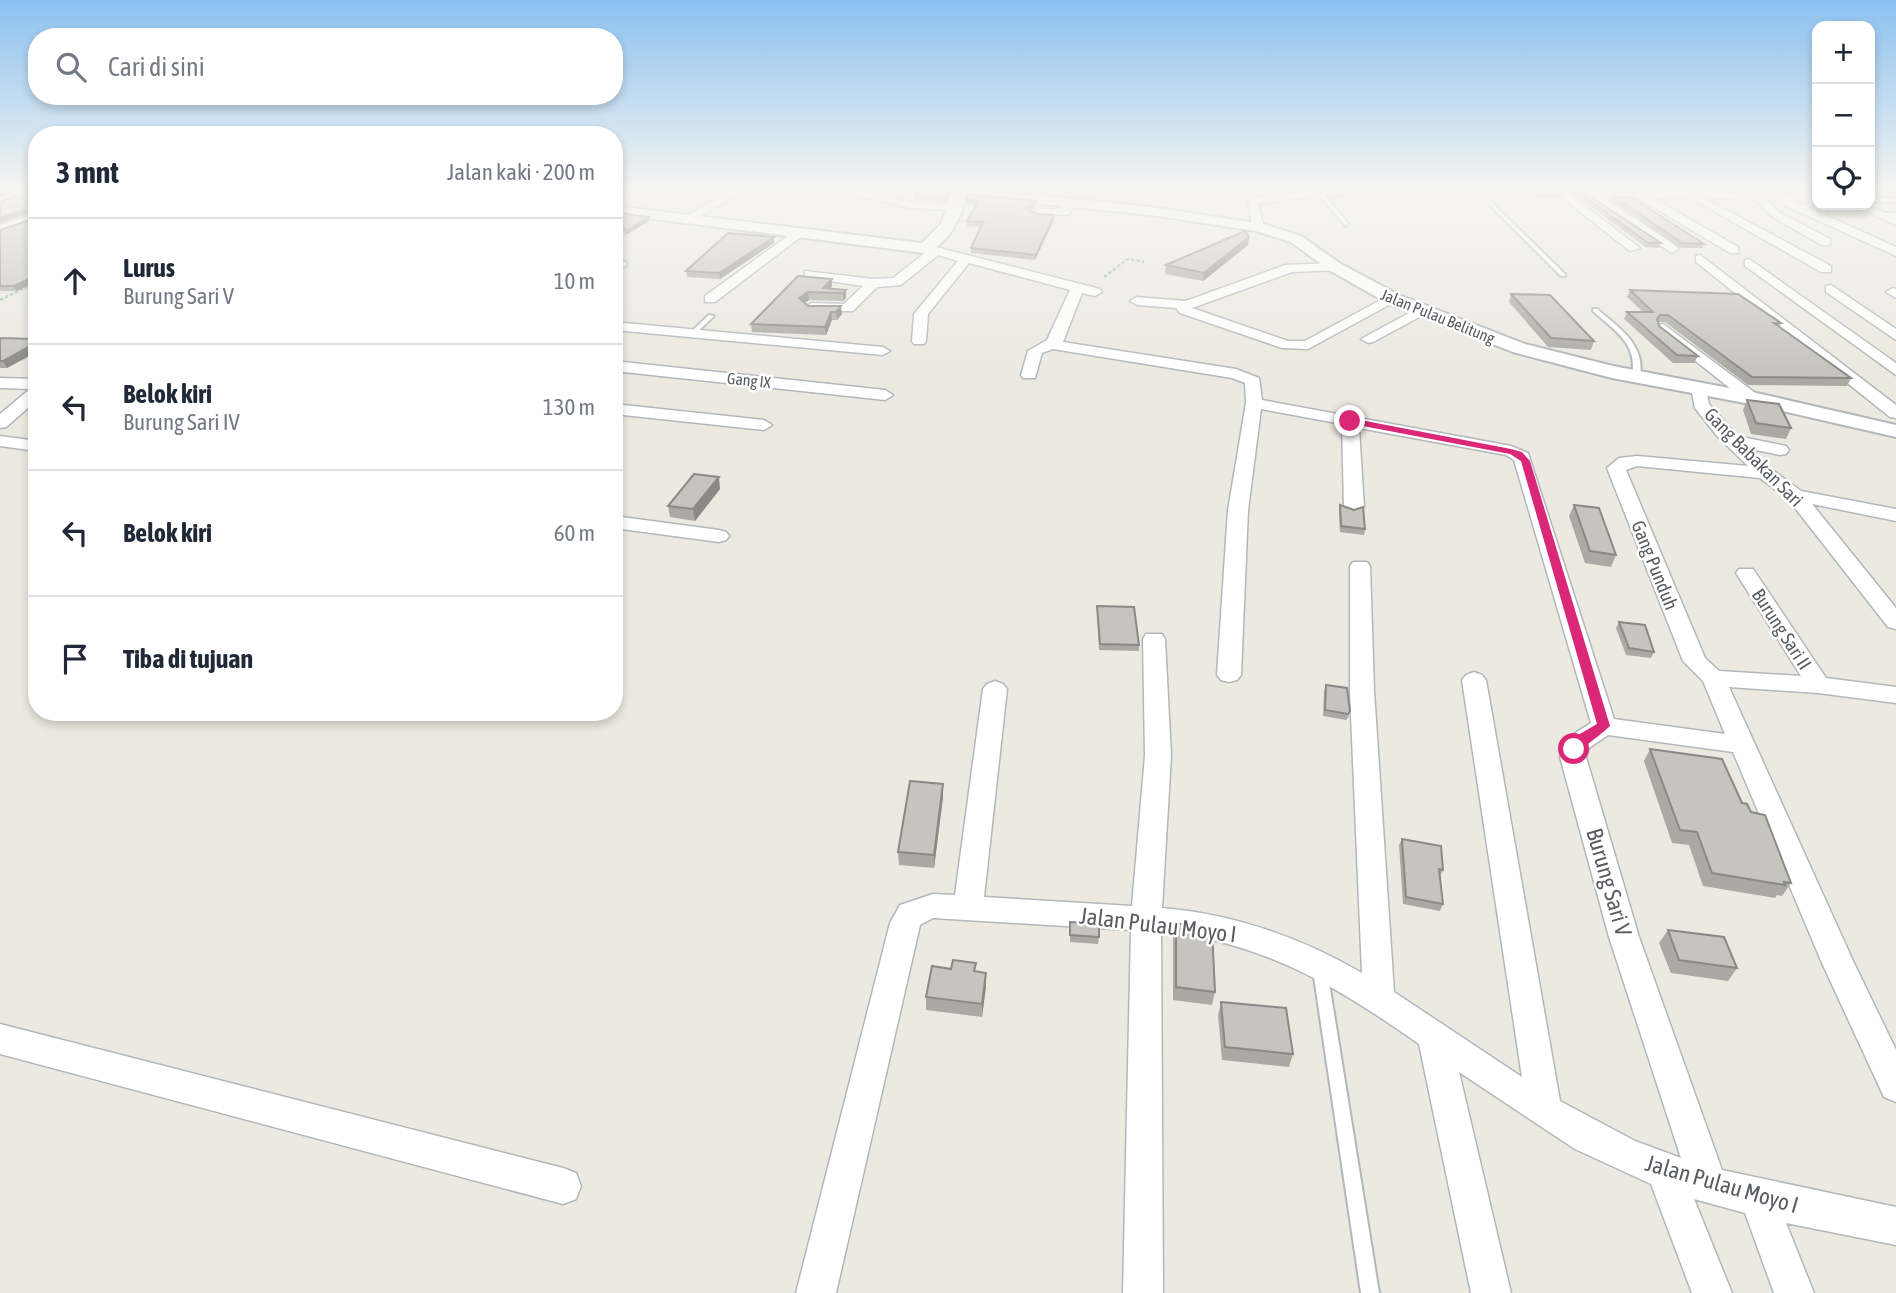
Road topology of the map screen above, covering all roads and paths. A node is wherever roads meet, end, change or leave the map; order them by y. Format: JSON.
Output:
{"nodes":[{"id":1,"x":776,"y":250,"type":"edge"},
{"id":2,"x":923,"y":250,"type":"edge"},
{"id":3,"x":1312,"y":250,"type":"edge"},
{"id":4,"x":1538,"y":250,"type":"edge"},
{"id":5,"x":1790,"y":250,"type":"edge"},
{"id":6,"x":928,"y":251,"type":"junction"},
{"id":7,"x":1700,"y":259,"type":"dead end"},
{"id":8,"x":965,"y":260,"type":"junction"},
{"id":9,"x":1144,"y":262,"type":"dead end"},
{"id":10,"x":1749,"y":264,"type":"dead end"},
{"id":11,"x":1335,"y":267,"type":"junction"},
{"id":12,"x":1826,"y":270,"type":"dead end"},
{"id":13,"x":810,"y":274,"type":"edge"},
{"id":14,"x":1563,"y":275,"type":"dead end"},
{"id":15,"x":873,"y":283,"type":"junction"},
{"id":16,"x":28,"y":286,"type":"edge"},
{"id":17,"x":1831,"y":289,"type":"dead end"},
{"id":18,"x":1086,"y":290,"type":"junction"},
{"id":19,"x":710,"y":299,"type":"dead end"},
{"id":20,"x":1393,"y":299,"type":"junction"},
{"id":21,"x":0,"y":300,"type":"edge"},
{"id":22,"x":1138,"y":301,"type":"dead end"},
{"id":23,"x":1187,"y":305,"type":"junction"},
{"id":24,"x":809,"y":307,"type":"edge"},
{"id":25,"x":1595,"y":310,"type":"dead end"},
{"id":26,"x":1420,"y":311,"type":"junction"},
{"id":27,"x":711,"y":316,"type":"dead end"},
{"id":28,"x":623,"y":327,"type":"edge"},
{"id":29,"x":1664,"y":328,"type":"edge"},
{"id":30,"x":692,"y":334,"type":"junction"},
{"id":31,"x":1896,"y":336,"type":"edge"},
{"id":32,"x":1368,"y":339,"type":"dead end"},
{"id":33,"x":919,"y":341,"type":"dead end"},
{"id":34,"x":1053,"y":342,"type":"junction"},
{"id":35,"x":883,"y":351,"type":"dead end"},
{"id":36,"x":623,"y":367,"type":"edge"},
{"id":37,"x":1896,"y":370,"type":"edge"},
{"id":38,"x":1029,"y":375,"type":"dead end"},
{"id":39,"x":1636,"y":377,"type":"junction"},
{"id":40,"x":0,"y":383,"type":"edge"},
{"id":41,"x":28,"y":384,"type":"edge"},
{"id":42,"x":884,"y":394,"type":"dead end"},
{"id":43,"x":1700,"y":396,"type":"junction"},
{"id":44,"x":1752,"y":398,"type":"junction"},
{"id":45,"x":28,"y":399,"type":"edge"},
{"id":46,"x":1254,"y":402,"type":"junction"},
{"id":47,"x":623,"y":410,"type":"edge"},
{"id":48,"x":1896,"y":413,"type":"edge"},
{"id":49,"x":1350,"y":421,"type":"junction"},
{"id":50,"x":0,"y":423,"type":"edge"},
{"id":51,"x":764,"y":425,"type":"dead end"},
{"id":52,"x":1896,"y":431,"type":"edge"},
{"id":53,"x":1731,"y":440,"type":"junction"},
{"id":54,"x":0,"y":441,"type":"edge"},
{"id":55,"x":28,"y":445,"type":"edge"},
{"id":56,"x":1780,"y":450,"type":"dead end"},
{"id":57,"x":1525,"y":461,"type":"joint"},
{"id":58,"x":1765,"y":473,"type":"junction"},
{"id":59,"x":1795,"y":495,"type":"junction"},
{"id":60,"x":1354,"y":507,"type":"edge"},
{"id":61,"x":1896,"y":515,"type":"edge"},
{"id":62,"x":623,"y":523,"type":"edge"},
{"id":63,"x":719,"y":536,"type":"dead end"},
{"id":64,"x":1360,"y":566,"type":"dead end"},
{"id":65,"x":1746,"y":573,"type":"dead end"},
{"id":66,"x":1896,"y":622,"type":"edge"},
{"id":67,"x":1154,"y":639,"type":"dead end"},
{"id":68,"x":1229,"y":675,"type":"dead end"},
{"id":69,"x":1713,"y":677,"type":"junction"},
{"id":70,"x":1474,"y":680,"type":"dead end"},
{"id":71,"x":1818,"y":685,"type":"junction"},
{"id":72,"x":995,"y":689,"type":"dead end"},
{"id":73,"x":1896,"y":695,"type":"edge"},
{"id":74,"x":1604,"y":726,"type":"junction"},
{"id":75,"x":1743,"y":745,"type":"junction"},
{"id":76,"x":968,"y":907,"type":"junction"},
{"id":77,"x":1146,"y":919,"type":"junction"},
{"id":78,"x":1319,"y":967,"type":"junction"},
{"id":79,"x":1379,"y":1000,"type":"junction"},
{"id":80,"x":1434,"y":1037,"type":"junction"},
{"id":81,"x":0,"y":1039,"type":"edge"},
{"id":82,"x":1896,"y":1086,"type":"edge"},
{"id":83,"x":1544,"y":1109,"type":"junction"},
{"id":84,"x":1665,"y":1172,"type":"junction"},
{"id":85,"x":1708,"y":1182,"type":"junction"},
{"id":86,"x":563,"y":1185,"type":"dead end"},
{"id":87,"x":1758,"y":1199,"type":"junction"},
{"id":88,"x":1896,"y":1226,"type":"edge"},
{"id":89,"x":816,"y":1293,"type":"edge"},
{"id":90,"x":1143,"y":1293,"type":"edge"},
{"id":91,"x":1370,"y":1293,"type":"edge"},
{"id":92,"x":1491,"y":1293,"type":"edge"},
{"id":93,"x":1712,"y":1293,"type":"edge"},
{"id":94,"x":1794,"y":1293,"type":"edge"}],
"edges":[{"from":1,"to":19,"type":"street"},
{"from":2,"to":6,"type":"street"},
{"from":3,"to":11,"type":"street","name":"Jalan Pulau Belitung"},
{"from":4,"to":14,"type":"lane"},
{"from":5,"to":12,"type":"street"},
{"from":6,"to":8,"type":"street"},
{"from":6,"to":15,"type":"street"},
{"from":7,"to":48,"type":"street"},
{"from":8,"to":18,"type":"street"},
{"from":8,"to":33,"type":"street"},
{"from":9,"to":18,"type":"path"},
{"from":10,"to":37,"type":"street"},
{"from":11,"to":20,"type":"street","name":"Jalan Pulau Belitung"},
{"from":11,"to":23,"type":"street"},
{"from":13,"to":15,"type":"street"},
{"from":15,"to":24,"type":"street"},
{"from":16,"to":21,"type":"path"},
{"from":17,"to":31,"type":"street"},
{"from":18,"to":34,"type":"street"},
{"from":20,"to":23,"type":"street"},
{"from":20,"to":26,"type":"street","name":"Jalan Pulau Belitung"},
{"from":22,"to":23,"type":"street"},
{"from":25,"to":39,"type":"lane"},
{"from":26,"to":32,"type":"street"},
{"from":26,"to":39,"type":"street","name":"Jalan Pulau Belitung"},
{"from":27,"to":30,"type":"lane"},
{"from":28,"to":30,"type":"street"},
{"from":29,"to":44,"type":"street"},
{"from":30,"to":35,"type":"street"},
{"from":34,"to":38,"type":"street"},
{"from":34,"to":46,"type":"street"},
{"from":36,"to":42,"type":"street","name":"Gang IX"},
{"from":39,"to":43,"type":"street","name":"Jalan Pulau Belitung"},
{"from":40,"to":41,"type":"street"},
{"from":43,"to":44,"type":"street","name":"Jalan Pulau Belitung"},
{"from":43,"to":53,"type":"street","name":"Gang Babakan Sari"},
{"from":44,"to":52,"type":"street","name":"Jalan Pulau Belitung"},
{"from":45,"to":50,"type":"street"},
{"from":46,"to":49,"type":"street"},
{"from":46,"to":68,"type":"street"},
{"from":47,"to":51,"type":"street"},
{"from":49,"to":57,"type":"street"},
{"from":49,"to":60,"type":"street"},
{"from":53,"to":56,"type":"street"},
{"from":53,"to":58,"type":"street","name":"Gang Babakan Sari"},
{"from":54,"to":55,"type":"street"},
{"from":57,"to":74,"type":"street"},
{"from":58,"to":59,"type":"street","name":"Gang Babakan Sari"},
{"from":58,"to":69,"type":"street","name":"Gang Punduh"},
{"from":59,"to":61,"type":"street"},
{"from":59,"to":66,"type":"street","name":"Gang Babakan Sari"},
{"from":62,"to":63,"type":"street"},
{"from":64,"to":79,"type":"street"},
{"from":65,"to":71,"type":"street","name":"Burung Sari II"},
{"from":67,"to":77,"type":"street"},
{"from":69,"to":71,"type":"street"},
{"from":69,"to":75,"type":"street"},
{"from":70,"to":83,"type":"street"},
{"from":71,"to":73,"type":"street"},
{"from":72,"to":76,"type":"street"},
{"from":74,"to":75,"type":"street"},
{"from":74,"to":85,"type":"street","name":"Burung Sari V"},
{"from":75,"to":82,"type":"street"},
{"from":76,"to":77,"type":"street","name":"Jalan Pulau Moyo I"},
{"from":76,"to":89,"type":"street","name":"Jalan Pulau Moyo I"},
{"from":77,"to":78,"type":"street","name":"Jalan Pulau Moyo I"},
{"from":77,"to":90,"type":"street"},
{"from":78,"to":79,"type":"street","name":"Jalan Pulau Moyo I"},
{"from":78,"to":91,"type":"lane"},
{"from":79,"to":80,"type":"street","name":"Jalan Pulau Moyo I"},
{"from":80,"to":83,"type":"street","name":"Jalan Pulau Moyo I"},
{"from":80,"to":92,"type":"street"},
{"from":81,"to":86,"type":"street"},
{"from":83,"to":84,"type":"street","name":"Jalan Pulau Moyo I"},
{"from":84,"to":85,"type":"street","name":"Jalan Pulau Moyo I"},
{"from":84,"to":93,"type":"street"},
{"from":85,"to":87,"type":"street","name":"Jalan Pulau Moyo I"},
{"from":87,"to":88,"type":"street","name":"Jalan Pulau Moyo I"},
{"from":87,"to":94,"type":"street"}]}
